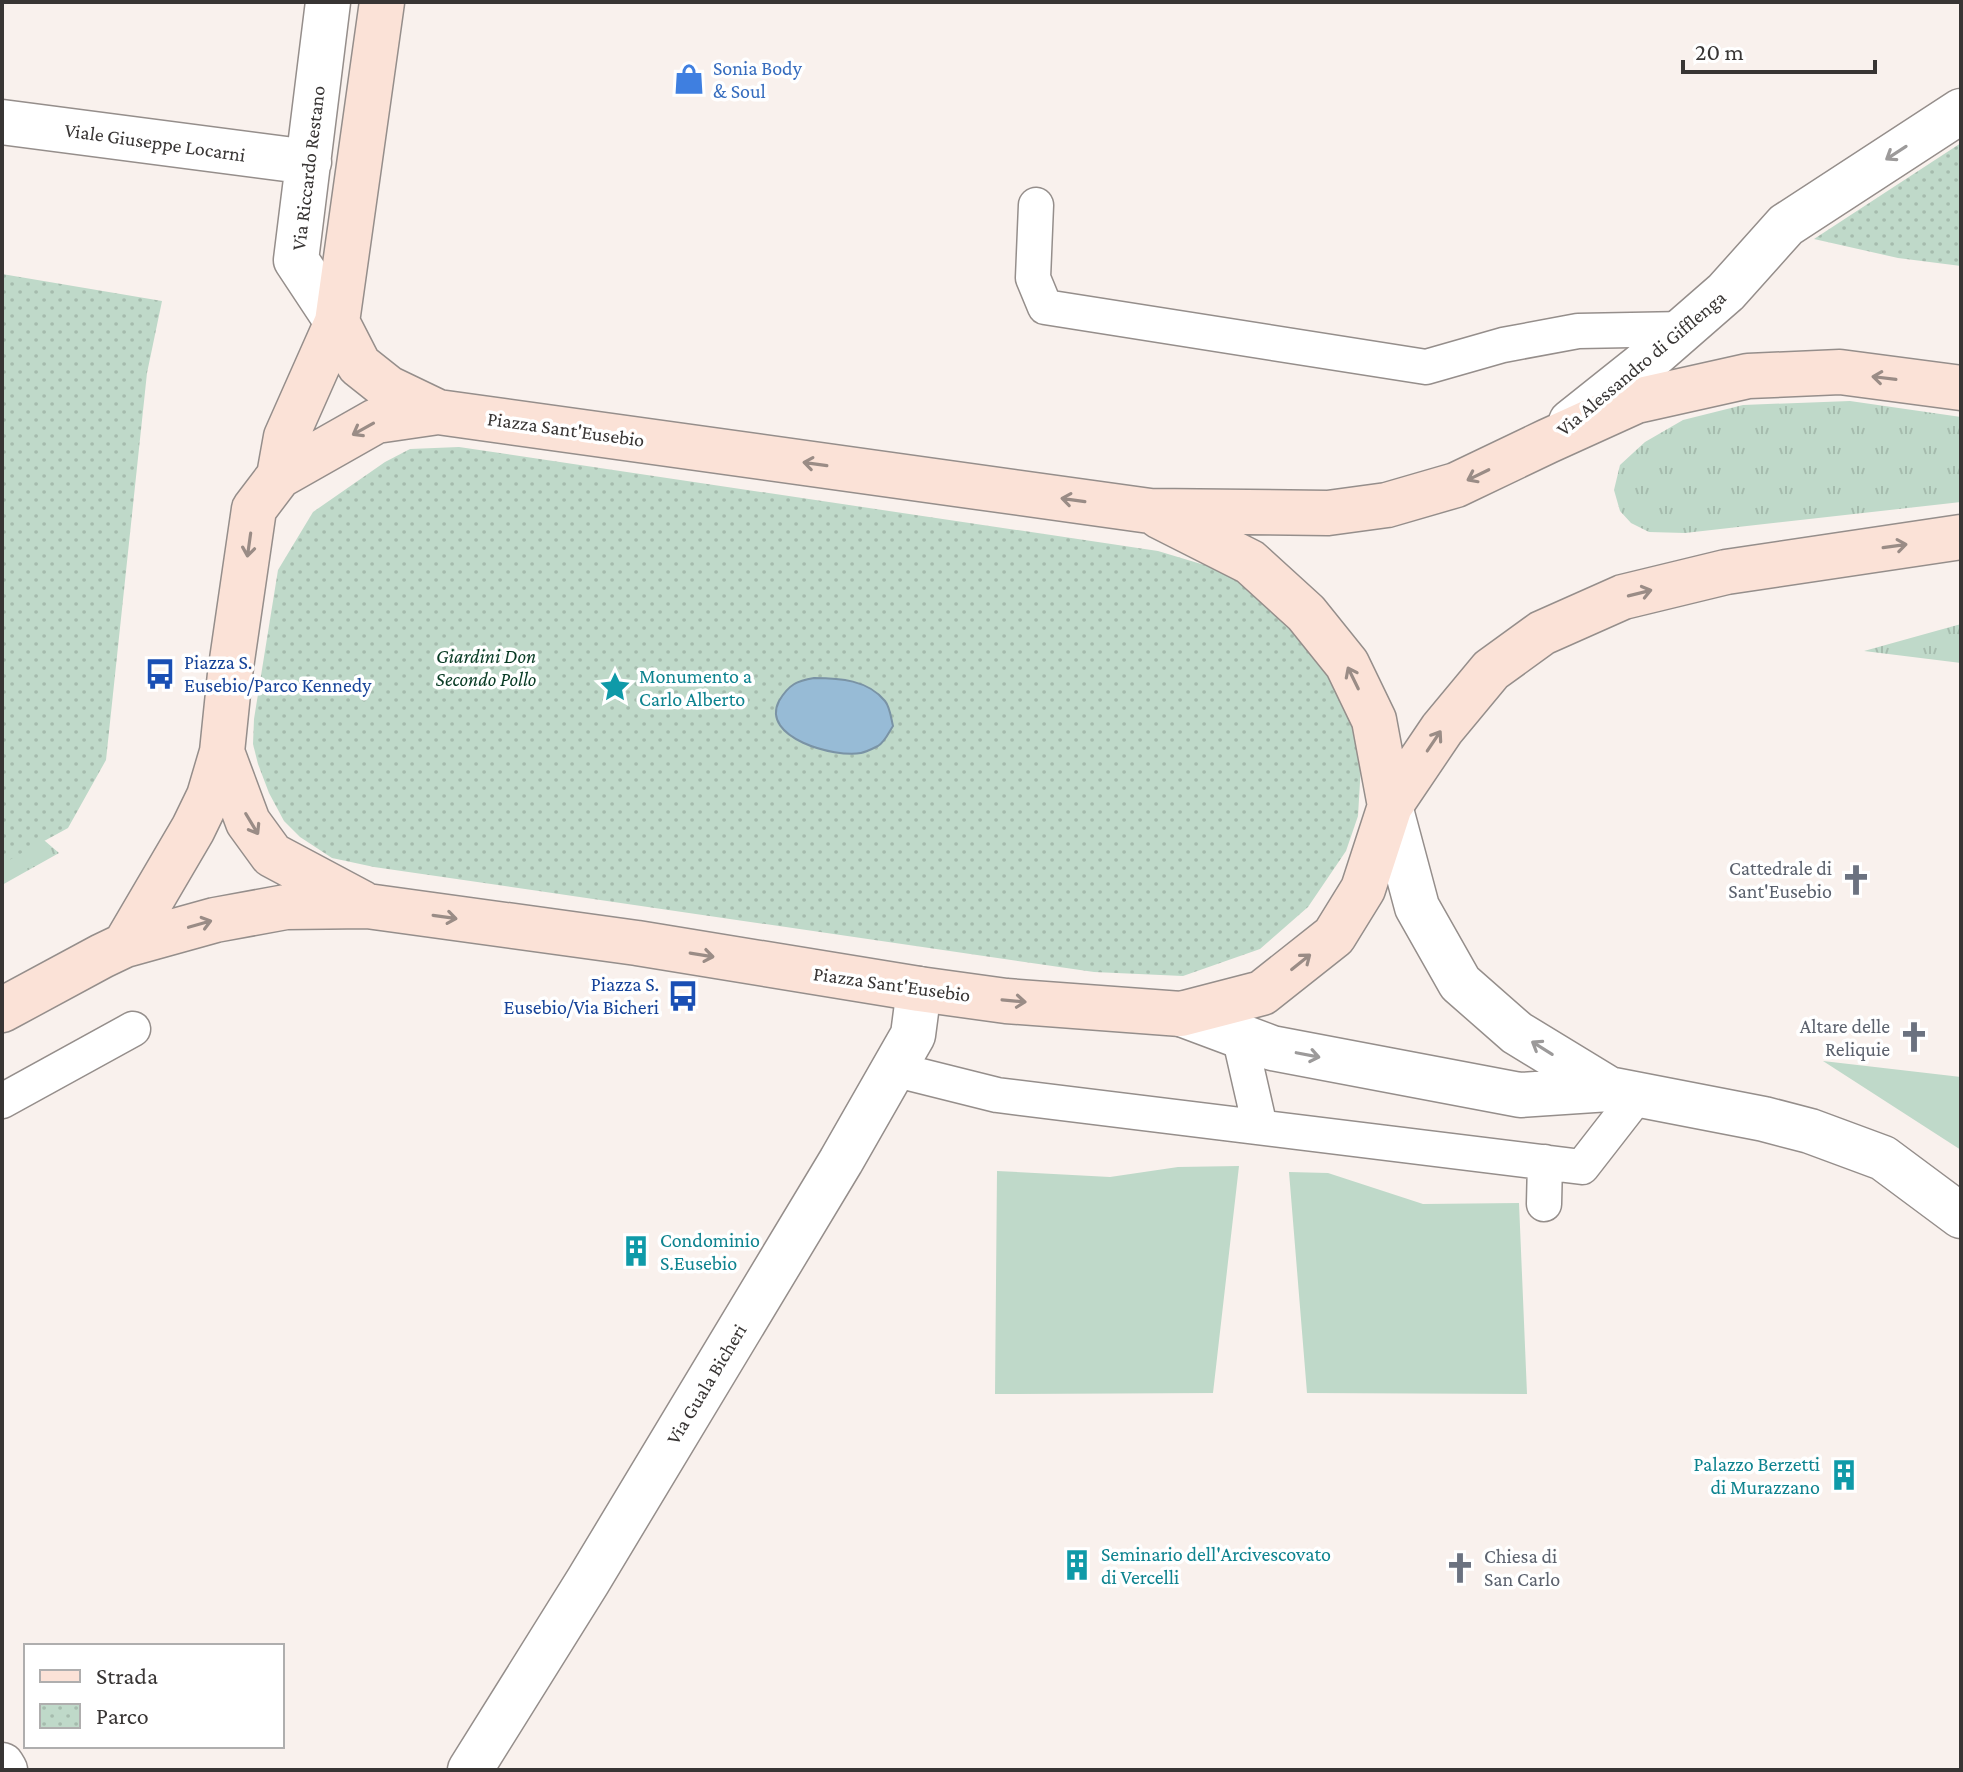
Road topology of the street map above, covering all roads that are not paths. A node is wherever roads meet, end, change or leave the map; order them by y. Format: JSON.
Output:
{"nodes":[{"id":1,"x":328,"y":2,"type":"edge"},
{"id":2,"x":382,"y":2,"type":"edge"},
{"id":3,"x":1961,"y":111,"type":"edge"},
{"id":4,"x":2,"y":122,"type":"edge"},
{"id":5,"x":309,"y":162,"type":"junction"},
{"id":6,"x":1036,"y":205,"type":"dead end"},
{"id":7,"x":337,"y":322,"type":"junction"},
{"id":8,"x":1685,"y":329,"type":"junction"},
{"id":9,"x":1961,"y":388,"type":"edge"},
{"id":10,"x":438,"y":412,"type":"junction"},
{"id":11,"x":1548,"y":441,"type":"junction"},
{"id":12,"x":279,"y":476,"type":"junction"},
{"id":13,"x":1150,"y":511,"type":"junction"},
{"id":14,"x":1961,"y":537,"type":"edge"},
{"id":15,"x":222,"y":752,"type":"junction"},
{"id":16,"x":1390,"y":806,"type":"junction"},
{"id":17,"x":367,"y":906,"type":"junction"},
{"id":18,"x":125,"y":945,"type":"junction"},
{"id":19,"x":919,"y":989,"type":"junction"},
{"id":20,"x":2,"y":1010,"type":"edge"},
{"id":21,"x":1181,"y":1014,"type":"junction"},
{"id":22,"x":133,"y":1029,"type":"dead end"},
{"id":23,"x":1239,"y":1035,"type":"junction"},
{"id":24,"x":893,"y":1069,"type":"junction"},
{"id":25,"x":1623,"y":1092,"type":"junction"},
{"id":26,"x":2,"y":1101,"type":"edge"},
{"id":27,"x":1260,"y":1127,"type":"junction"},
{"id":28,"x":1545,"y":1162,"type":"junction"},
{"id":29,"x":1544,"y":1204,"type":"dead end"},
{"id":30,"x":1961,"y":1216,"type":"edge"},
{"id":31,"x":470,"y":1770,"type":"edge"}],
"edges":[{"from":1,"to":5,"type":"street","name":"Via Riccardo Restano"},
{"from":2,"to":7,"type":"main road"},
{"from":3,"to":8,"type":"street","name":"Via Alessandro di Gifflenga","one_way":true},
{"from":4,"to":5,"type":"street","name":"Viale Giuseppe Locarni"},
{"from":5,"to":7,"type":"street","name":"Via Riccardo Restano"},
{"from":6,"to":8,"type":"lane"},
{"from":7,"to":10,"type":"main road","name":"Via Riccardo Restano"},
{"from":7,"to":12,"type":"main road"},
{"from":8,"to":11,"type":"street","name":"Via Alessandro di Gifflenga"},
{"from":9,"to":11,"type":"main road","name":"Piazza Sant'Eusebio","one_way":true},
{"from":10,"to":12,"type":"main road","name":"Piazza Sant'Eusebio","one_way":true},
{"from":13,"to":10,"type":"main road","name":"Piazza Sant'Eusebio","one_way":true},
{"from":11,"to":13,"type":"main road","name":"Piazza Sant'Eusebio","one_way":true},
{"from":12,"to":15,"type":"main road","name":"Piazza Sant'Eusebio","one_way":true},
{"from":16,"to":13,"type":"main road","name":"Piazza Sant'Eusebio","one_way":true},
{"from":16,"to":14,"type":"main road","one_way":true},
{"from":15,"to":17,"type":"main road","name":"Piazza Sant'Eusebio","one_way":true},
{"from":15,"to":18,"type":"main road","name":"Piazza Sant'Eusebio"},
{"from":21,"to":16,"type":"main road","name":"Piazza Sant'Eusebio","one_way":true},
{"from":25,"to":16,"type":"street","name":"Piazza Sant'Eusebio","one_way":true},
{"from":18,"to":17,"type":"main road","name":"Piazza Sant'Eusebio","one_way":true},
{"from":17,"to":19,"type":"main road","name":"Piazza Sant'Eusebio","one_way":true},
{"from":18,"to":20,"type":"main road"},
{"from":19,"to":21,"type":"main road","name":"Piazza Sant'Eusebio","one_way":true},
{"from":19,"to":24,"type":"street","name":"Via Guala Bicheri"},
{"from":21,"to":23,"type":"street","name":"Piazza Sant'Eusebio"},
{"from":22,"to":26,"type":"lane"},
{"from":23,"to":25,"type":"street","name":"Piazza Sant'Eusebio","one_way":true},
{"from":23,"to":27,"type":"lane"},
{"from":24,"to":27,"type":"lane"},
{"from":24,"to":31,"type":"street","name":"Via Guala Bicheri"},
{"from":25,"to":28,"type":"lane"},
{"from":25,"to":30,"type":"street"},
{"from":27,"to":28,"type":"lane"},
{"from":28,"to":29,"type":"lane"}]}
